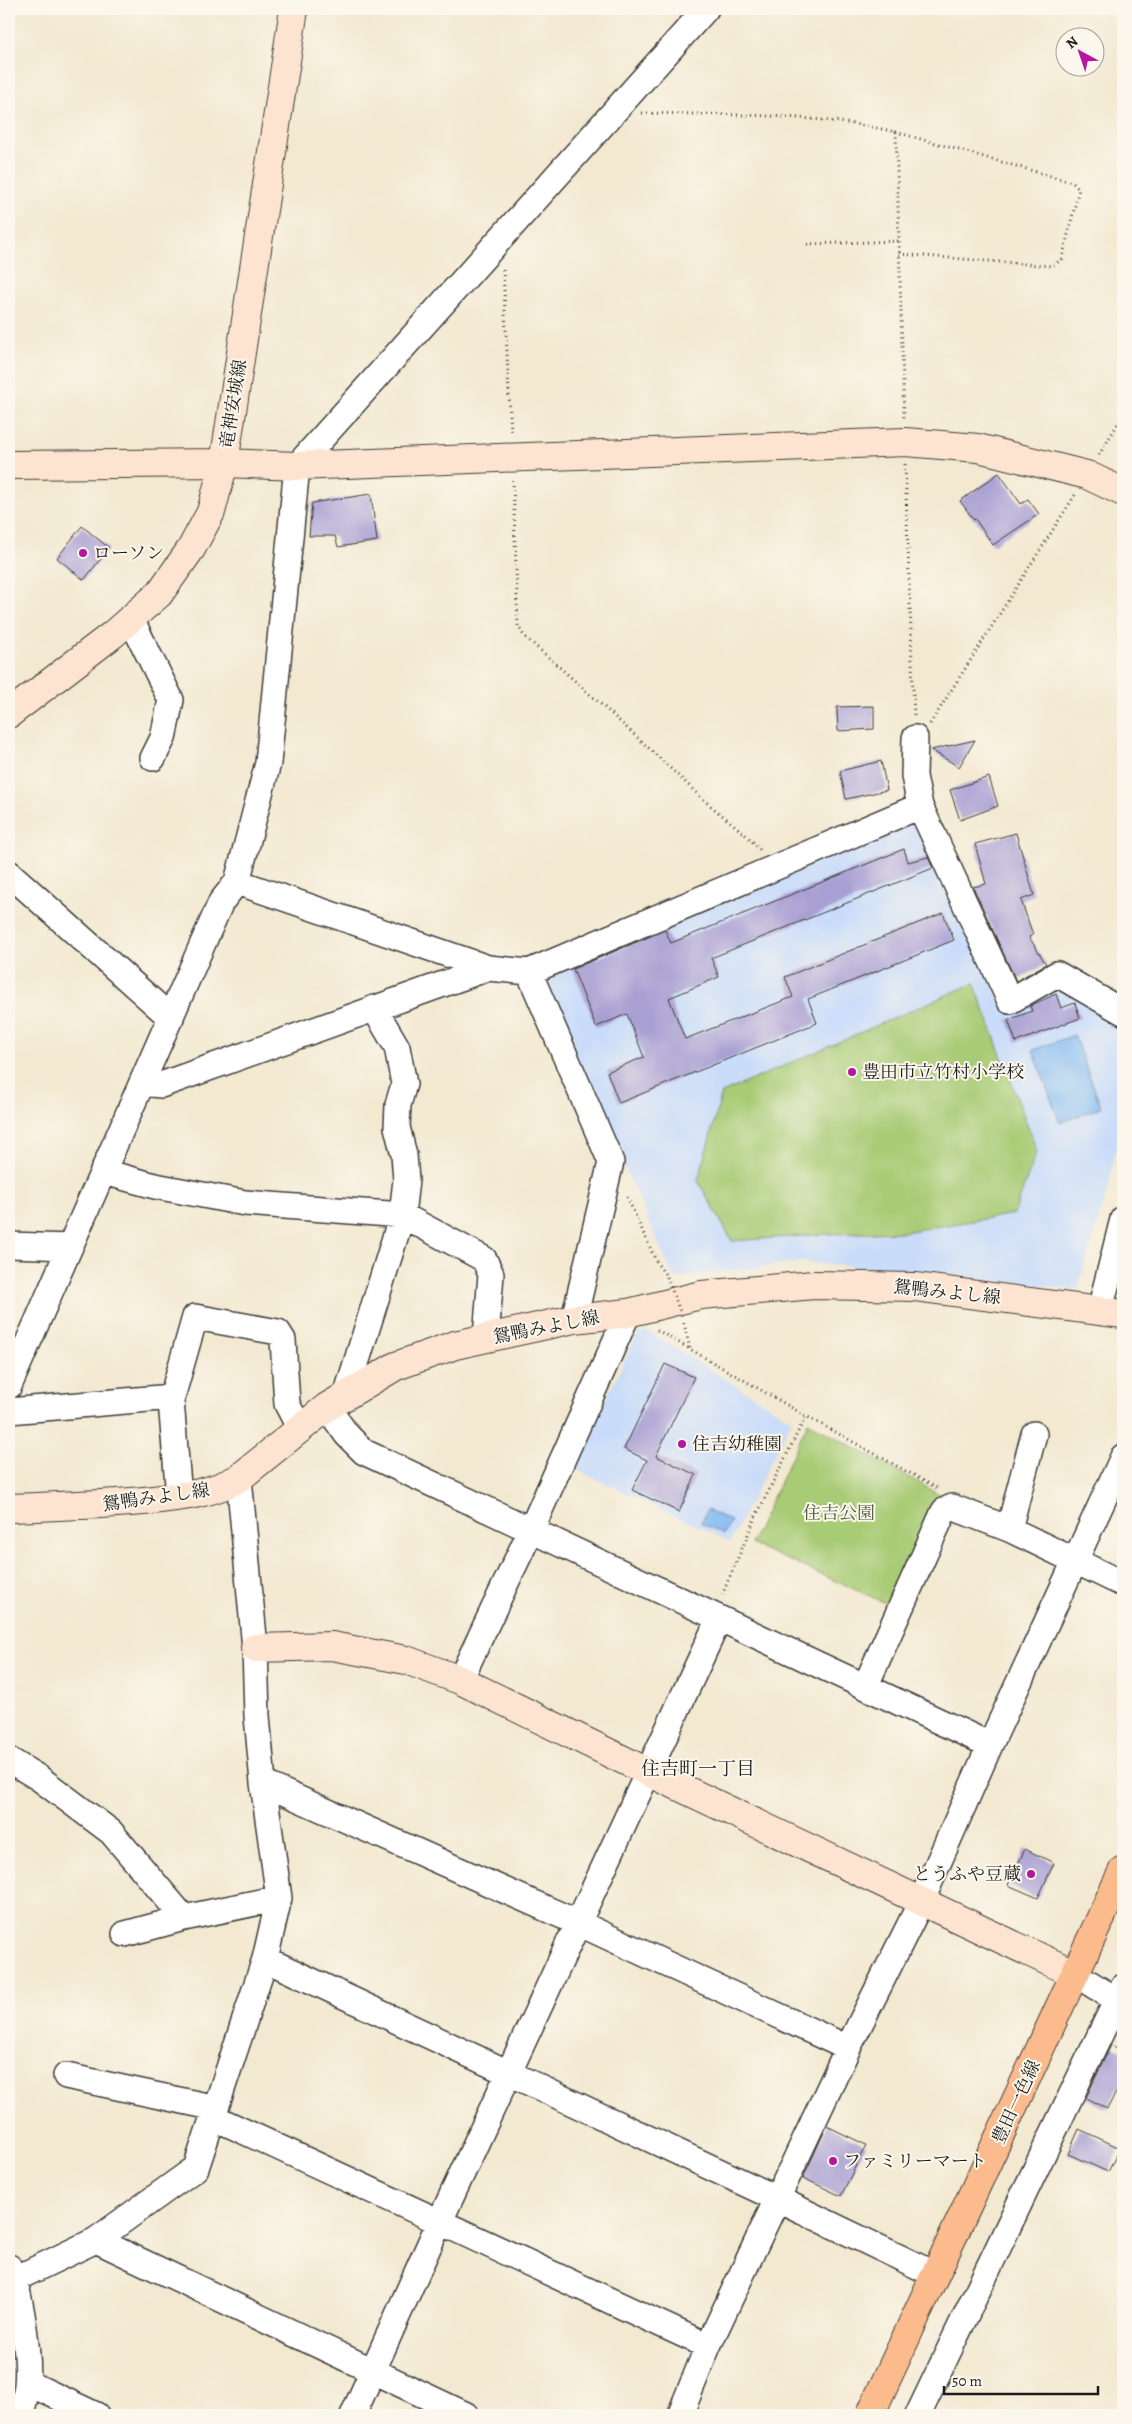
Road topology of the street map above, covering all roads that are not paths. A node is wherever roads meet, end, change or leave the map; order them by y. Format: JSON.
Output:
{"nodes":[{"id":1,"x":294,"y":9,"type":"edge"},
{"id":2,"x":706,"y":9,"type":"edge"},
{"id":3,"x":224,"y":463,"type":"junction"},
{"id":4,"x":9,"y":465,"type":"edge"},
{"id":5,"x":297,"y":466,"type":"junction"},
{"id":6,"x":1123,"y":492,"type":"edge"},
{"id":7,"x":131,"y":619,"type":"junction"},
{"id":8,"x":9,"y":714,"type":"edge"},
{"id":9,"x":915,"y":738,"type":"road end"},
{"id":10,"x":153,"y":758,"type":"dead end"},
{"id":11,"x":920,"y":806,"type":"junction"},
{"id":12,"x":9,"y":873,"type":"edge"},
{"id":13,"x":237,"y":882,"type":"junction"},
{"id":14,"x":488,"y":968,"type":"junction"},
{"id":15,"x":529,"y":972,"type":"junction"},
{"id":16,"x":374,"y":1008,"type":"junction"},
{"id":17,"x":1123,"y":1012,"type":"edge"},
{"id":18,"x":171,"y":1018,"type":"junction"},
{"id":19,"x":144,"y":1083,"type":"junction"},
{"id":20,"x":104,"y":1172,"type":"junction"},
{"id":21,"x":402,"y":1215,"type":"junction"},
{"id":22,"x":1123,"y":1219,"type":"edge"},
{"id":23,"x":9,"y":1244,"type":"edge"},
{"id":24,"x":70,"y":1247,"type":"junction"},
{"id":25,"x":1112,"y":1312,"type":"edge"},
{"id":26,"x":628,"y":1313,"type":"junction"},
{"id":27,"x":574,"y":1318,"type":"junction"},
{"id":28,"x":486,"y":1338,"type":"junction"},
{"id":29,"x":9,"y":1386,"type":"edge"},
{"id":30,"x":172,"y":1397,"type":"junction"},
{"id":31,"x":336,"y":1401,"type":"junction"},
{"id":32,"x":9,"y":1411,"type":"edge"},
{"id":33,"x":300,"y":1429,"type":"junction"},
{"id":34,"x":1034,"y":1434,"type":"dead end"},
{"id":35,"x":1123,"y":1457,"type":"edge"},
{"id":36,"x":239,"y":1478,"type":"junction"},
{"id":37,"x":179,"y":1497,"type":"junction"},
{"id":38,"x":9,"y":1508,"type":"edge"},
{"id":39,"x":1009,"y":1529,"type":"junction"},
{"id":40,"x":531,"y":1530,"type":"junction"},
{"id":41,"x":1075,"y":1562,"type":"junction"},
{"id":42,"x":1123,"y":1584,"type":"edge"},
{"id":43,"x":718,"y":1619,"type":"junction"},
{"id":44,"x":255,"y":1648,"type":"junction"},
{"id":45,"x":460,"y":1680,"type":"junction"},
{"id":46,"x":866,"y":1685,"type":"junction"},
{"id":47,"x":990,"y":1745,"type":"junction"},
{"id":48,"x":9,"y":1760,"type":"edge"},
{"id":49,"x":648,"y":1772,"type":"junction"},
{"id":50,"x":263,"y":1783,"type":"junction"},
{"id":51,"x":1123,"y":1870,"type":"edge"},
{"id":52,"x":279,"y":1898,"type":"junction"},
{"id":53,"x":922,"y":1900,"type":"junction"},
{"id":54,"x":184,"y":1918,"type":"junction"},
{"id":55,"x":576,"y":1922,"type":"junction"},
{"id":56,"x":124,"y":1934,"type":"dead end"},
{"id":57,"x":265,"y":1959,"type":"junction"},
{"id":58,"x":1075,"y":1974,"type":"junction"},
{"id":59,"x":1121,"y":1997,"type":"edge"},
{"id":60,"x":848,"y":2048,"type":"junction"},
{"id":61,"x":508,"y":2074,"type":"junction"},
{"id":62,"x":66,"y":2076,"type":"dead end"},
{"id":63,"x":214,"y":2112,"type":"junction"},
{"id":64,"x":778,"y":2198,"type":"junction"},
{"id":65,"x":440,"y":2221,"type":"junction"},
{"id":66,"x":96,"y":2240,"type":"junction"},
{"id":67,"x":12,"y":2273,"type":"edge"},
{"id":68,"x":936,"y":2275,"type":"junction"},
{"id":69,"x":708,"y":2346,"type":"junction"},
{"id":70,"x":375,"y":2371,"type":"junction"},
{"id":71,"x":28,"y":2383,"type":"junction"},
{"id":72,"x":17,"y":2413,"type":"edge"},
{"id":73,"x":96,"y":2415,"type":"edge"},
{"id":74,"x":353,"y":2415,"type":"edge"},
{"id":75,"x":466,"y":2415,"type":"edge"},
{"id":76,"x":680,"y":2415,"type":"edge"},
{"id":77,"x":870,"y":2415,"type":"edge"},
{"id":78,"x":918,"y":2415,"type":"edge"}],
"edges":[{"from":1,"to":3,"type":"street","name":"竜神安城線"},
{"from":2,"to":5,"type":"street"},
{"from":3,"to":4,"type":"street"},
{"from":3,"to":5,"type":"street"},
{"from":3,"to":7,"type":"street","name":"竜神安城線"},
{"from":5,"to":6,"type":"street"},
{"from":5,"to":13,"type":"street"},
{"from":7,"to":8,"type":"street","name":"竜神安城線"},
{"from":7,"to":10,"type":"street"},
{"from":9,"to":11,"type":"street"},
{"from":11,"to":15,"type":"street"},
{"from":11,"to":17,"type":"street"},
{"from":12,"to":18,"type":"street"},
{"from":13,"to":14,"type":"street"},
{"from":13,"to":18,"type":"street"},
{"from":14,"to":15,"type":"street"},
{"from":14,"to":16,"type":"street"},
{"from":15,"to":27,"type":"street"},
{"from":16,"to":19,"type":"street"},
{"from":16,"to":21,"type":"street"},
{"from":18,"to":19,"type":"street"},
{"from":19,"to":20,"type":"street"},
{"from":20,"to":21,"type":"street"},
{"from":20,"to":24,"type":"street"},
{"from":21,"to":28,"type":"street"},
{"from":21,"to":31,"type":"street"},
{"from":22,"to":25,"type":"street"},
{"from":23,"to":24,"type":"street"},
{"from":24,"to":29,"type":"street"},
{"from":25,"to":26,"type":"street","name":"鴛鴨みよし線"},
{"from":26,"to":27,"type":"street","name":"鴛鴨みよし線"},
{"from":26,"to":40,"type":"street"},
{"from":27,"to":28,"type":"street","name":"鴛鴨みよし線"},
{"from":28,"to":31,"type":"street","name":"鴛鴨みよし線"},
{"from":30,"to":32,"type":"street"},
{"from":30,"to":33,"type":"street"},
{"from":30,"to":37,"type":"street"},
{"from":31,"to":33,"type":"street","name":"鴛鴨みよし線"},
{"from":31,"to":40,"type":"street"},
{"from":33,"to":36,"type":"street","name":"鴛鴨みよし線"},
{"from":34,"to":39,"type":"street"},
{"from":35,"to":41,"type":"street"},
{"from":36,"to":37,"type":"street","name":"鴛鴨みよし線"},
{"from":36,"to":44,"type":"street"},
{"from":37,"to":38,"type":"street","name":"鴛鴨みよし線"},
{"from":39,"to":41,"type":"street"},
{"from":39,"to":46,"type":"street"},
{"from":40,"to":43,"type":"street"},
{"from":40,"to":45,"type":"street"},
{"from":41,"to":42,"type":"street"},
{"from":41,"to":47,"type":"street"},
{"from":43,"to":46,"type":"street"},
{"from":43,"to":49,"type":"street"},
{"from":44,"to":45,"type":"street"},
{"from":44,"to":50,"type":"street"},
{"from":45,"to":49,"type":"street"},
{"from":46,"to":47,"type":"street"},
{"from":47,"to":53,"type":"street"},
{"from":48,"to":54,"type":"street"},
{"from":49,"to":53,"type":"street"},
{"from":49,"to":55,"type":"street"},
{"from":50,"to":52,"type":"street"},
{"from":50,"to":55,"type":"street"},
{"from":51,"to":58,"type":"main road","name":"豊田一色線"},
{"from":52,"to":54,"type":"street"},
{"from":52,"to":57,"type":"street"},
{"from":53,"to":58,"type":"street"},
{"from":53,"to":60,"type":"street"},
{"from":54,"to":56,"type":"street"},
{"from":55,"to":60,"type":"street"},
{"from":55,"to":61,"type":"street"},
{"from":57,"to":61,"type":"street"},
{"from":57,"to":63,"type":"street"},
{"from":58,"to":59,"type":"street"},
{"from":58,"to":68,"type":"main road","name":"豊田一色線"},
{"from":59,"to":78,"type":"street"},
{"from":60,"to":64,"type":"street"},
{"from":61,"to":64,"type":"street"},
{"from":61,"to":65,"type":"street"},
{"from":62,"to":63,"type":"street"},
{"from":63,"to":65,"type":"street"},
{"from":63,"to":66,"type":"street"},
{"from":64,"to":68,"type":"street"},
{"from":64,"to":69,"type":"street"},
{"from":65,"to":69,"type":"street"},
{"from":65,"to":70,"type":"street"},
{"from":66,"to":67,"type":"street"},
{"from":66,"to":70,"type":"street"},
{"from":67,"to":71,"type":"street"},
{"from":68,"to":77,"type":"main road","name":"豊田一色線"},
{"from":69,"to":76,"type":"street"},
{"from":70,"to":74,"type":"street"},
{"from":70,"to":75,"type":"street"},
{"from":71,"to":72,"type":"street"},
{"from":71,"to":73,"type":"street"}]}
